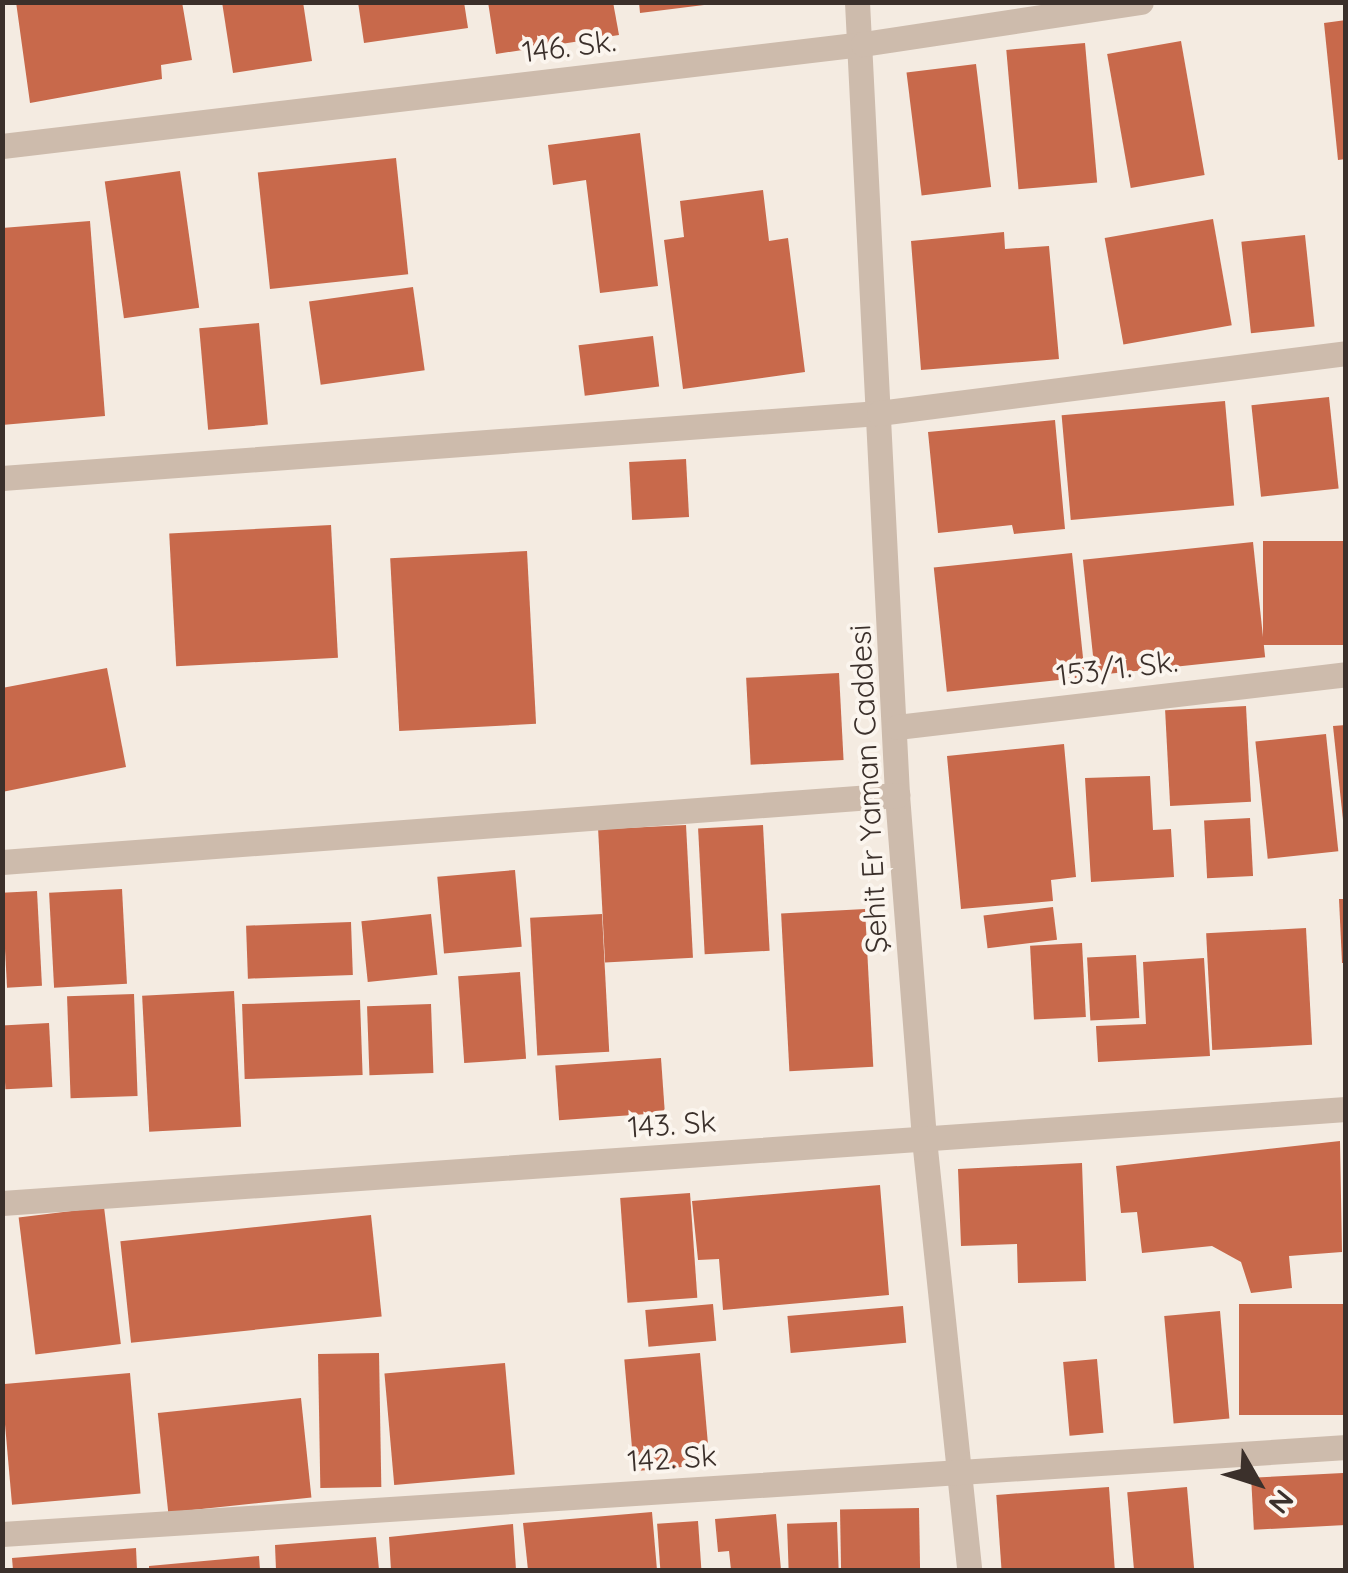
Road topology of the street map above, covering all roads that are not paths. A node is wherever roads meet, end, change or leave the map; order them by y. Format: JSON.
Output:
{"nodes":[{"id":1,"x":857,"y":2,"type":"edge"},
{"id":2,"x":1141,"y":2,"type":"edge"},
{"id":3,"x":863,"y":44,"type":"junction"},
{"id":4,"x":2,"y":146,"type":"edge"},
{"id":5,"x":1346,"y":354,"type":"edge"},
{"id":6,"x":880,"y":413,"type":"junction"},
{"id":7,"x":2,"y":478,"type":"edge"},
{"id":8,"x":1346,"y":674,"type":"edge"},
{"id":9,"x":896,"y":727,"type":"junction"},
{"id":10,"x":898,"y":795,"type":"junction"},
{"id":11,"x":2,"y":862,"type":"edge"},
{"id":12,"x":1346,"y":1110,"type":"edge"},
{"id":13,"x":924,"y":1139,"type":"junction"},
{"id":14,"x":2,"y":1203,"type":"edge"},
{"id":15,"x":1346,"y":1447,"type":"edge"},
{"id":16,"x":961,"y":1472,"type":"junction"},
{"id":17,"x":2,"y":1534,"type":"edge"},
{"id":18,"x":969,"y":1570,"type":"edge"}],
"edges":[{"from":1,"to":3,"type":"street","name":"Şehit Er Yaman Caddesi"},
{"from":2,"to":3,"type":"street","name":"146. Sk."},
{"from":3,"to":4,"type":"street","name":"146. Sk."},
{"from":3,"to":6,"type":"street","name":"Şehit Er Yaman Caddesi"},
{"from":5,"to":6,"type":"street"},
{"from":6,"to":7,"type":"street"},
{"from":6,"to":9,"type":"street","name":"Şehit Er Yaman Caddesi"},
{"from":8,"to":9,"type":"street","name":"153/1. Sk."},
{"from":9,"to":10,"type":"street","name":"Şehit Er Yaman Caddesi"},
{"from":10,"to":11,"type":"street"},
{"from":10,"to":13,"type":"street","name":"Şehit Er Yaman Caddesi"},
{"from":12,"to":13,"type":"street","name":"143. Sk"},
{"from":13,"to":14,"type":"street","name":"143. Sk"},
{"from":13,"to":16,"type":"street","name":"Şehit Er Yaman Caddesi"},
{"from":15,"to":16,"type":"street","name":"142. Sk"},
{"from":16,"to":17,"type":"street","name":"142. Sk"},
{"from":16,"to":18,"type":"street","name":"Şehit Er Yaman Caddesi"}]}
